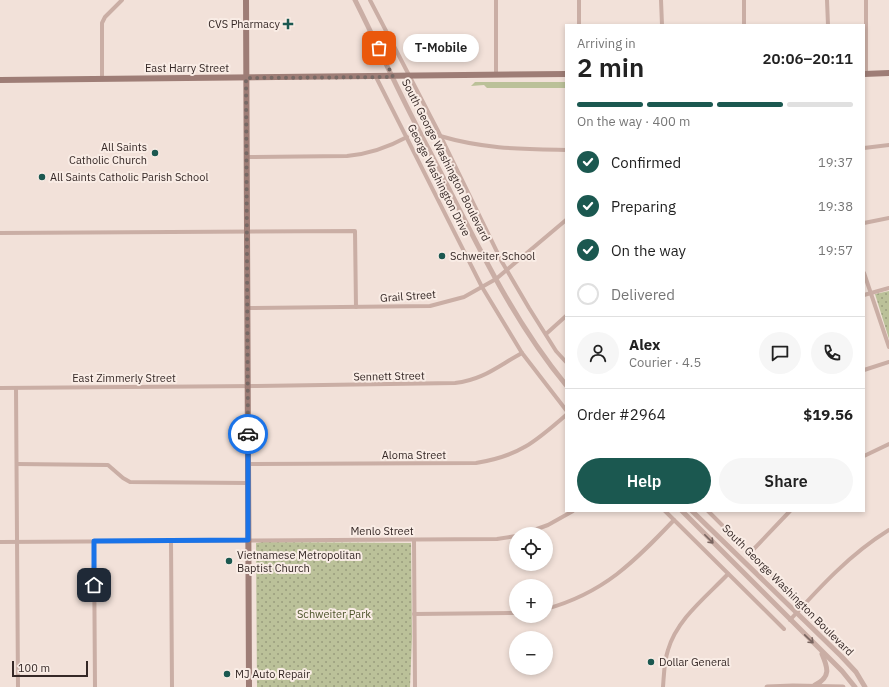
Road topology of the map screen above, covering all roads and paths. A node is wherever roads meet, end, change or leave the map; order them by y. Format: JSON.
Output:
{"nodes":[{"id":1,"x":122,"y":0,"type":"edge"},
{"id":2,"x":246,"y":0,"type":"edge"},
{"id":3,"x":355,"y":0,"type":"edge"},
{"id":4,"x":370,"y":0,"type":"edge"},
{"id":5,"x":496,"y":0,"type":"edge"},
{"id":6,"x":579,"y":0,"type":"edge"},
{"id":7,"x":662,"y":0,"type":"edge"},
{"id":8,"x":744,"y":0,"type":"edge"},
{"id":9,"x":828,"y":0,"type":"edge"},
{"id":10,"x":866,"y":0,"type":"edge"},
{"id":11,"x":579,"y":24,"type":"edge"},
{"id":12,"x":662,"y":24,"type":"edge"},
{"id":13,"x":744,"y":24,"type":"edge"},
{"id":14,"x":828,"y":24,"type":"edge"},
{"id":15,"x":889,"y":73,"type":"edge"},
{"id":16,"x":496,"y":74,"type":"junction"},
{"id":17,"x":565,"y":74,"type":"edge"},
{"id":18,"x":865,"y":74,"type":"edge"},
{"id":19,"x":376,"y":77,"type":"junction"},
{"id":20,"x":393,"y":77,"type":"junction"},
{"id":21,"x":409,"y":77,"type":"junction"},
{"id":22,"x":102,"y":78,"type":"junction"},
{"id":23,"x":246,"y":78,"type":"junction"},
{"id":24,"x":0,"y":80,"type":"edge"},
{"id":25,"x":440,"y":136,"type":"junction"},
{"id":26,"x":407,"y":138,"type":"junction"},
{"id":27,"x":889,"y":145,"type":"edge"},
{"id":28,"x":865,"y":148,"type":"edge"},
{"id":29,"x":565,"y":150,"type":"edge"},
{"id":30,"x":247,"y":157,"type":"junction"},
{"id":31,"x":889,"y":218,"type":"edge"},
{"id":32,"x":565,"y":221,"type":"edge"},
{"id":33,"x":865,"y":223,"type":"edge"},
{"id":34,"x":248,"y":231,"type":"junction"},
{"id":35,"x":0,"y":233,"type":"edge"},
{"id":36,"x":507,"y":270,"type":"junction"},
{"id":37,"x":865,"y":276,"type":"edge"},
{"id":38,"x":496,"y":279,"type":"junction"},
{"id":39,"x":482,"y":287,"type":"junction"},
{"id":40,"x":889,"y":288,"type":"edge"},
{"id":41,"x":871,"y":293,"type":"junction"},
{"id":42,"x":865,"y":295,"type":"edge"},
{"id":43,"x":356,"y":307,"type":"junction"},
{"id":44,"x":248,"y":308,"type":"junction"},
{"id":45,"x":565,"y":317,"type":"edge"},
{"id":46,"x":546,"y":334,"type":"junction"},
{"id":47,"x":889,"y":347,"type":"edge"},
{"id":48,"x":522,"y":353,"type":"junction"},
{"id":49,"x":565,"y":361,"type":"edge"},
{"id":50,"x":889,"y":362,"type":"edge"},
{"id":51,"x":865,"y":370,"type":"edge"},
{"id":52,"x":565,"y":384,"type":"edge"},
{"id":53,"x":248,"y":386,"type":"junction"},
{"id":54,"x":0,"y":388,"type":"edge"},
{"id":55,"x":16,"y":388,"type":"junction"},
{"id":56,"x":565,"y":409,"type":"edge"},
{"id":57,"x":565,"y":416,"type":"edge"},
{"id":58,"x":889,"y":444,"type":"edge"},
{"id":59,"x":865,"y":456,"type":"edge"},
{"id":60,"x":17,"y":464,"type":"junction"},
{"id":61,"x":248,"y":464,"type":"junction"},
{"id":62,"x":248,"y":482,"type":"junction"},
{"id":63,"x":571,"y":512,"type":"edge"},
{"id":64,"x":666,"y":512,"type":"edge"},
{"id":65,"x":683,"y":512,"type":"edge"},
{"id":66,"x":693,"y":512,"type":"edge"},
{"id":67,"x":709,"y":512,"type":"edge"},
{"id":68,"x":789,"y":512,"type":"edge"},
{"id":69,"x":674,"y":520,"type":"junction"},
{"id":70,"x":542,"y":527,"type":"edge"},
{"id":71,"x":889,"y":530,"type":"edge"},
{"id":72,"x":509,"y":537,"type":"edge"},
{"id":73,"x":171,"y":540,"type":"junction"},
{"id":74,"x":248,"y":540,"type":"junction"},
{"id":75,"x":414,"y":540,"type":"junction"},
{"id":76,"x":94,"y":541,"type":"junction"},
{"id":77,"x":0,"y":542,"type":"edge"},
{"id":78,"x":17,"y":542,"type":"junction"},
{"id":79,"x":750,"y":553,"type":"junction"},
{"id":80,"x":728,"y":574,"type":"junction"},
{"id":81,"x":792,"y":596,"type":"dead end"},
{"id":82,"x":553,"y":607,"type":"edge"},
{"id":83,"x":509,"y":613,"type":"edge"},
{"id":84,"x":797,"y":613,"type":"junction"},
{"id":85,"x":414,"y":614,"type":"junction"},
{"id":86,"x":790,"y":620,"type":"junction"},
{"id":87,"x":784,"y":629,"type":"dead end"},
{"id":88,"x":821,"y":651,"type":"junction"},
{"id":89,"x":814,"y":686,"type":"edge"},
{"id":90,"x":18,"y":687,"type":"edge"},
{"id":91,"x":95,"y":687,"type":"edge"},
{"id":92,"x":172,"y":687,"type":"edge"},
{"id":93,"x":249,"y":687,"type":"edge"},
{"id":94,"x":414,"y":687,"type":"edge"},
{"id":95,"x":664,"y":687,"type":"edge"},
{"id":96,"x":767,"y":687,"type":"edge"},
{"id":97,"x":843,"y":687,"type":"edge"},
{"id":98,"x":854,"y":687,"type":"edge"},
{"id":99,"x":866,"y":687,"type":"edge"}],
"edges":[{"from":1,"to":22,"type":"street"},
{"from":2,"to":23,"type":"main road"},
{"from":3,"to":20,"type":"street","name":"South George Washington Boulevard"},
{"from":4,"to":21,"type":"street","name":"George Washington Drive"},
{"from":5,"to":16,"type":"street"},
{"from":6,"to":11,"type":"street"},
{"from":7,"to":12,"type":"street"},
{"from":8,"to":13,"type":"street"},
{"from":9,"to":14,"type":"street"},
{"from":10,"to":18,"type":"street"},
{"from":15,"to":18,"type":"main road"},
{"from":16,"to":17,"type":"main road","name":"East Harry Street"},
{"from":16,"to":21,"type":"main road","name":"East Harry Street"},
{"from":19,"to":20,"type":"main road","name":"East Harry Street"},
{"from":19,"to":23,"type":"main road","name":"East Harry Street"},
{"from":19,"to":26,"type":"street","name":"George Washington Drive"},
{"from":20,"to":21,"type":"main road","name":"East Harry Street"},
{"from":20,"to":38,"type":"street","name":"South George Washington Boulevard"},
{"from":21,"to":25,"type":"street","name":"George Washington Drive"},
{"from":22,"to":23,"type":"main road","name":"East Harry Street"},
{"from":22,"to":24,"type":"main road","name":"East Harry Street"},
{"from":23,"to":30,"type":"main road"},
{"from":25,"to":29,"type":"street"},
{"from":25,"to":36,"type":"street","name":"George Washington Drive"},
{"from":26,"to":30,"type":"street"},
{"from":26,"to":39,"type":"street","name":"George Washington Drive"},
{"from":27,"to":28,"type":"street"},
{"from":30,"to":34,"type":"main road"},
{"from":31,"to":33,"type":"street"},
{"from":32,"to":36,"type":"street","name":"Grail Street"},
{"from":34,"to":35,"type":"street"},
{"from":34,"to":43,"type":"street"},
{"from":34,"to":44,"type":"main road"},
{"from":36,"to":38,"type":"street","name":"Grail Street"},
{"from":36,"to":46,"type":"street","name":"George Washington Drive"},
{"from":37,"to":41,"type":"street"},
{"from":38,"to":39,"type":"street","name":"Grail Street"},
{"from":38,"to":52,"type":"street","name":"South George Washington Boulevard"},
{"from":39,"to":43,"type":"street","name":"Grail Street"},
{"from":39,"to":48,"type":"street","name":"George Washington Drive"},
{"from":40,"to":41,"type":"street"},
{"from":41,"to":42,"type":"street"},
{"from":41,"to":47,"type":"street"},
{"from":43,"to":44,"type":"street","name":"Grail Street"},
{"from":44,"to":53,"type":"main road"},
{"from":45,"to":46,"type":"street"},
{"from":46,"to":49,"type":"street","name":"George Washington Drive"},
{"from":48,"to":53,"type":"street","name":"Sennett Street"},
{"from":48,"to":56,"type":"street","name":"George Washington Drive"},
{"from":50,"to":51,"type":"street"},
{"from":53,"to":55,"type":"street","name":"East Zimmerly Street"},
{"from":53,"to":61,"type":"main road"},
{"from":54,"to":55,"type":"street","name":"East Zimmerly Street"},
{"from":55,"to":60,"type":"street"},
{"from":57,"to":61,"type":"street","name":"Aloma Street"},
{"from":58,"to":59,"type":"street"},
{"from":60,"to":62,"type":"street"},
{"from":60,"to":78,"type":"street"},
{"from":61,"to":62,"type":"main road"},
{"from":62,"to":74,"type":"main road"},
{"from":63,"to":70,"type":"street"},
{"from":64,"to":69,"type":"street"},
{"from":65,"to":86,"type":"street","name":"South George Washington Boulevard","one_way":true},
{"from":66,"to":84,"type":"street","name":"South George Washington Boulevard"},
{"from":67,"to":79,"type":"street"},
{"from":68,"to":79,"type":"street"},
{"from":69,"to":80,"type":"street"},
{"from":69,"to":82,"type":"street"},
{"from":71,"to":84,"type":"street"},
{"from":72,"to":75,"type":"street","name":"Menlo Street"},
{"from":73,"to":74,"type":"street","name":"Menlo Street"},
{"from":73,"to":76,"type":"street","name":"Menlo Street"},
{"from":73,"to":92,"type":"street"},
{"from":74,"to":75,"type":"street","name":"Menlo Street"},
{"from":74,"to":93,"type":"main road"},
{"from":75,"to":85,"type":"street"},
{"from":76,"to":78,"type":"street","name":"Menlo Street"},
{"from":76,"to":91,"type":"street"},
{"from":77,"to":78,"type":"street","name":"Menlo Street"},
{"from":78,"to":90,"type":"street"},
{"from":79,"to":81,"type":"street"},
{"from":80,"to":87,"type":"street"},
{"from":80,"to":95,"type":"street"},
{"from":83,"to":85,"type":"street"},
{"from":84,"to":86,"type":"street"},
{"from":84,"to":99,"type":"street","name":"South George Washington Boulevard"},
{"from":85,"to":94,"type":"street"},
{"from":86,"to":88,"type":"street","name":"South George Washington Boulevard","one_way":true},
{"from":88,"to":89,"type":"street"},
{"from":88,"to":98,"type":"street","name":"South George Washington Boulevard"},
{"from":89,"to":96,"type":"street"},
{"from":89,"to":97,"type":"street"}]}
